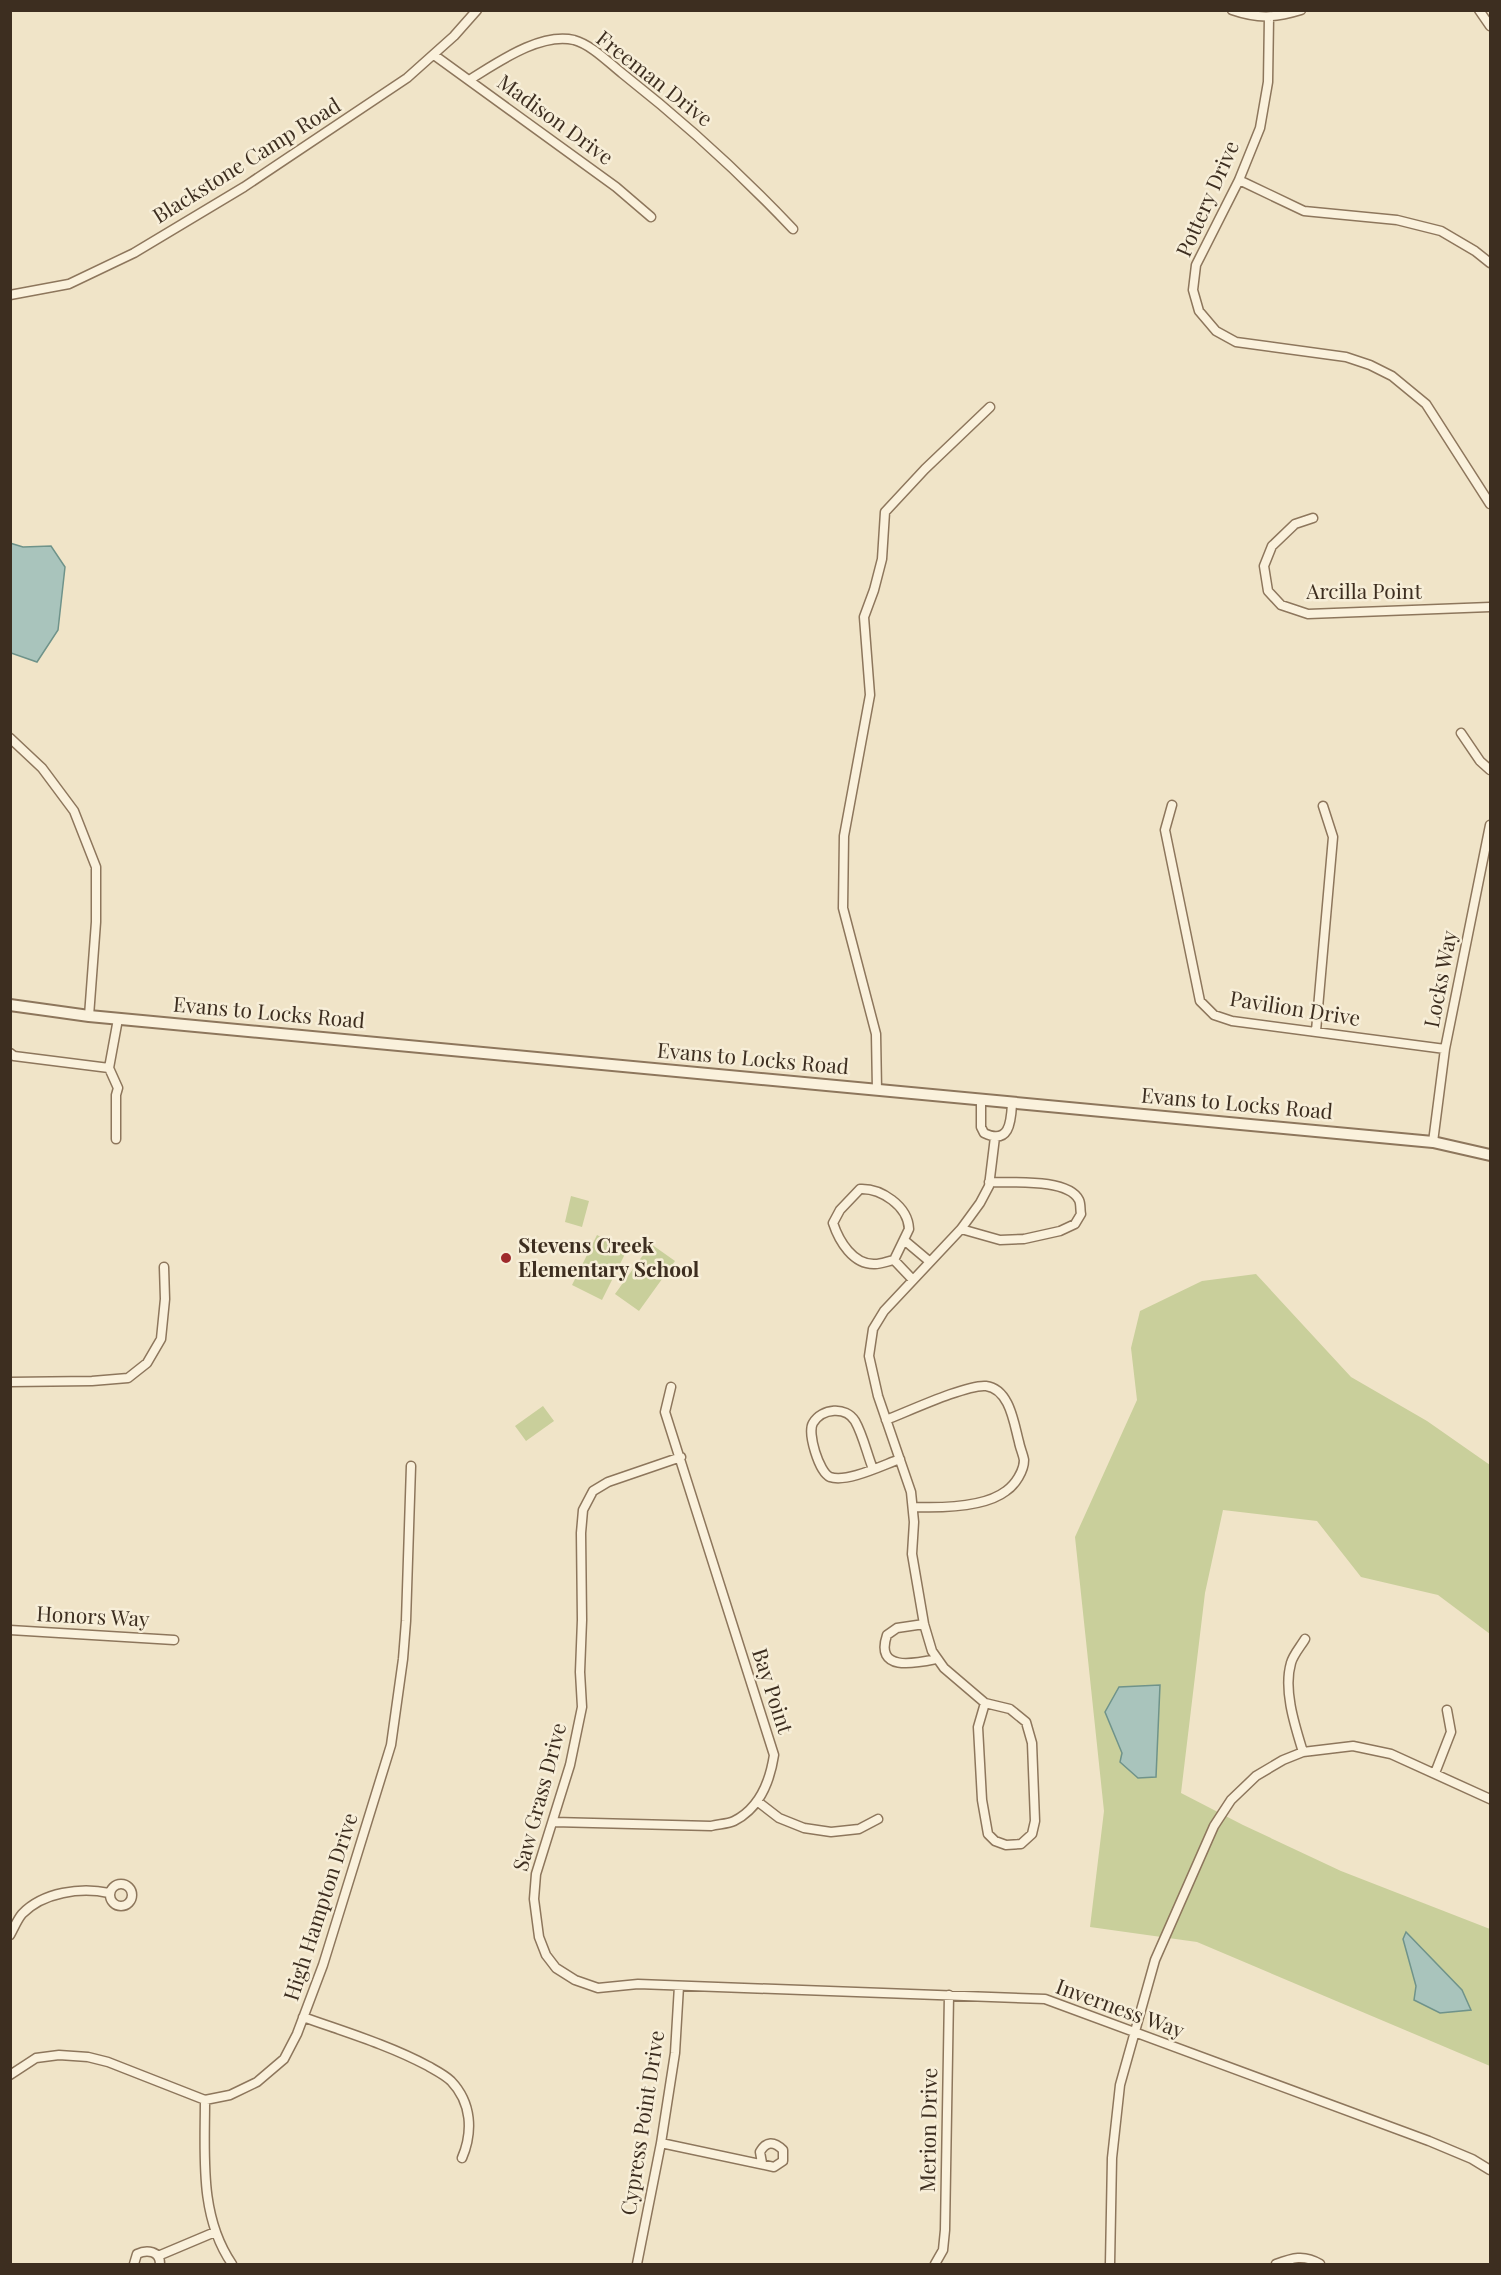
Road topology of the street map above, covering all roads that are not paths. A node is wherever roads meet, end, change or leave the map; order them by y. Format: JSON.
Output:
{"nodes":[{"id":1,"x":1232,"y":10,"type":"edge"},
{"id":2,"x":1301,"y":10,"type":"edge"},
{"id":3,"x":1479,"y":10,"type":"edge"},
{"id":4,"x":472,"y":13,"type":"edge"},
{"id":5,"x":1269,"y":17,"type":"junction"},
{"id":6,"x":1491,"y":26,"type":"edge"},
{"id":7,"x":434,"y":55,"type":"junction"},
{"id":8,"x":469,"y":80,"type":"junction"},
{"id":9,"x":1239,"y":180,"type":"junction"},
{"id":10,"x":651,"y":217,"type":"dead end"},
{"id":11,"x":793,"y":229,"type":"dead end"},
{"id":12,"x":1491,"y":263,"type":"edge"},
{"id":13,"x":10,"y":295,"type":"edge"},
{"id":14,"x":990,"y":407,"type":"dead end"},
{"id":15,"x":1491,"y":504,"type":"edge"},
{"id":16,"x":1313,"y":518,"type":"dead end"},
{"id":17,"x":1491,"y":606,"type":"edge"},
{"id":18,"x":1461,"y":734,"type":"dead end"},
{"id":19,"x":10,"y":738,"type":"edge"},
{"id":20,"x":1491,"y":770,"type":"edge"},
{"id":21,"x":1172,"y":805,"type":"dead end"},
{"id":22,"x":1323,"y":806,"type":"dead end"},
{"id":23,"x":1491,"y":825,"type":"edge"},
{"id":24,"x":10,"y":1005,"type":"edge"},
{"id":25,"x":89,"y":1016,"type":"junction"},
{"id":26,"x":118,"y":1019,"type":"junction"},
{"id":27,"x":1316,"y":1031,"type":"junction"},
{"id":28,"x":1445,"y":1049,"type":"junction"},
{"id":29,"x":10,"y":1053,"type":"edge"},
{"id":30,"x":110,"y":1068,"type":"junction"},
{"id":31,"x":877,"y":1090,"type":"junction"},
{"id":32,"x":981,"y":1101,"type":"junction"},
{"id":33,"x":1012,"y":1104,"type":"junction"},
{"id":34,"x":995,"y":1137,"type":"junction"},
{"id":35,"x":116,"y":1139,"type":"dead end"},
{"id":36,"x":1433,"y":1142,"type":"junction"},
{"id":37,"x":1491,"y":1155,"type":"edge"},
{"id":38,"x":989,"y":1182,"type":"junction"},
{"id":39,"x":961,"y":1229,"type":"junction"},
{"id":40,"x":904,"y":1240,"type":"junction"},
{"id":41,"x":894,"y":1260,"type":"junction"},
{"id":42,"x":929,"y":1262,"type":"junction"},
{"id":43,"x":164,"y":1267,"type":"dead end"},
{"id":44,"x":913,"y":1280,"type":"junction"},
{"id":45,"x":10,"y":1382,"type":"edge"},
{"id":46,"x":671,"y":1387,"type":"dead end"},
{"id":47,"x":886,"y":1420,"type":"junction"},
{"id":48,"x":681,"y":1457,"type":"junction"},
{"id":49,"x":900,"y":1459,"type":"junction"},
{"id":50,"x":411,"y":1466,"type":"dead end"},
{"id":51,"x":873,"y":1469,"type":"junction"},
{"id":52,"x":913,"y":1507,"type":"junction"},
{"id":53,"x":924,"y":1624,"type":"junction"},
{"id":54,"x":10,"y":1630,"type":"edge"},
{"id":55,"x":1305,"y":1639,"type":"dead end"},
{"id":56,"x":174,"y":1640,"type":"dead end"},
{"id":57,"x":937,"y":1659,"type":"junction"},
{"id":58,"x":985,"y":1702,"type":"junction"},
{"id":59,"x":1447,"y":1710,"type":"dead end"},
{"id":60,"x":1303,"y":1752,"type":"junction"},
{"id":61,"x":1435,"y":1773,"type":"junction"},
{"id":62,"x":1491,"y":1799,"type":"edge"},
{"id":63,"x":757,"y":1801,"type":"junction"},
{"id":64,"x":878,"y":1819,"type":"dead end"},
{"id":65,"x":554,"y":1822,"type":"junction"},
{"id":66,"x":109,"y":1893,"type":"dead end"},
{"id":67,"x":10,"y":1935,"type":"edge"},
{"id":68,"x":679,"y":1986,"type":"junction"},
{"id":69,"x":949,"y":1995,"type":"junction"},
{"id":70,"x":303,"y":2018,"type":"junction"},
{"id":71,"x":1134,"y":2033,"type":"junction"},
{"id":72,"x":11,"y":2071,"type":"edge"},
{"id":73,"x":205,"y":2100,"type":"junction"},
{"id":74,"x":661,"y":2144,"type":"junction"},
{"id":75,"x":462,"y":2158,"type":"dead end"},
{"id":76,"x":762,"y":2163,"type":"dead end"},
{"id":77,"x":1491,"y":2170,"type":"edge"},
{"id":78,"x":215,"y":2232,"type":"junction"},
{"id":79,"x":159,"y":2260,"type":"edge"},
{"id":80,"x":134,"y":2265,"type":"edge"},
{"id":81,"x":232,"y":2265,"type":"edge"},
{"id":82,"x":637,"y":2265,"type":"edge"},
{"id":83,"x":935,"y":2265,"type":"edge"},
{"id":84,"x":1110,"y":2265,"type":"edge"},
{"id":85,"x":1276,"y":2265,"type":"edge"},
{"id":86,"x":1320,"y":2265,"type":"edge"}],
"edges":[{"from":1,"to":5,"type":"street"},
{"from":2,"to":5,"type":"street"},
{"from":3,"to":6,"type":"street"},
{"from":4,"to":7,"type":"street","name":"Blackstone Camp Road"},
{"from":5,"to":9,"type":"street","name":"Pottery Drive"},
{"from":7,"to":8,"type":"street","name":"Madison Drive"},
{"from":7,"to":13,"type":"street","name":"Blackstone Camp Road"},
{"from":8,"to":10,"type":"street","name":"Madison Drive"},
{"from":8,"to":11,"type":"street","name":"Freeman Drive"},
{"from":9,"to":12,"type":"street"},
{"from":9,"to":15,"type":"street","name":"Pottery Drive"},
{"from":14,"to":31,"type":"street"},
{"from":16,"to":17,"type":"street","name":"Arcilla Point"},
{"from":18,"to":20,"type":"street"},
{"from":19,"to":25,"type":"street"},
{"from":21,"to":27,"type":"street","name":"Pavilion Drive"},
{"from":22,"to":27,"type":"street"},
{"from":23,"to":28,"type":"street","name":"Locks Way"},
{"from":24,"to":25,"type":"street","name":"Evans to Locks Road"},
{"from":25,"to":26,"type":"street","name":"Evans to Locks Road"},
{"from":26,"to":30,"type":"street"},
{"from":26,"to":31,"type":"street","name":"Evans to Locks Road"},
{"from":27,"to":28,"type":"street","name":"Pavilion Drive"},
{"from":28,"to":36,"type":"street","name":"Locks Way"},
{"from":29,"to":30,"type":"street"},
{"from":30,"to":35,"type":"street"},
{"from":31,"to":32,"type":"street","name":"Evans to Locks Road"},
{"from":32,"to":33,"type":"street","name":"Evans to Locks Road"},
{"from":32,"to":34,"type":"street"},
{"from":33,"to":34,"type":"street"},
{"from":33,"to":36,"type":"street","name":"Evans to Locks Road"},
{"from":34,"to":38,"type":"street"},
{"from":36,"to":37,"type":"street","name":"Evans to Locks Road"},
{"from":38,"to":39,"type":"street"},
{"from":38,"to":39,"type":"street"},
{"from":39,"to":42,"type":"street"},
{"from":40,"to":41,"type":"street"},
{"from":40,"to":41,"type":"street"},
{"from":40,"to":42,"type":"street"},
{"from":41,"to":44,"type":"street"},
{"from":42,"to":44,"type":"street"},
{"from":43,"to":45,"type":"street"},
{"from":44,"to":47,"type":"street"},
{"from":46,"to":48,"type":"street","name":"Bay Point"},
{"from":47,"to":49,"type":"street"},
{"from":47,"to":52,"type":"street"},
{"from":48,"to":63,"type":"street","name":"Bay Point"},
{"from":48,"to":65,"type":"street","name":"Saw Grass Drive"},
{"from":49,"to":51,"type":"street"},
{"from":49,"to":52,"type":"street"},
{"from":50,"to":70,"type":"street","name":"High Hampton Drive"},
{"from":51,"to":51,"type":"street"},
{"from":52,"to":53,"type":"street"},
{"from":53,"to":57,"type":"street"},
{"from":53,"to":57,"type":"street"},
{"from":54,"to":56,"type":"street","name":"Honors Way"},
{"from":55,"to":60,"type":"street"},
{"from":57,"to":58,"type":"street"},
{"from":58,"to":58,"type":"street"},
{"from":59,"to":61,"type":"street"},
{"from":60,"to":61,"type":"street"},
{"from":60,"to":71,"type":"street"},
{"from":61,"to":62,"type":"street"},
{"from":63,"to":64,"type":"street"},
{"from":63,"to":65,"type":"street","name":"Bay Point"},
{"from":65,"to":68,"type":"street","name":"Saw Grass Drive"},
{"from":66,"to":67,"type":"street"},
{"from":68,"to":69,"type":"street","name":"Inverness Way"},
{"from":68,"to":74,"type":"street","name":"Cypress Point Drive"},
{"from":69,"to":71,"type":"street","name":"Inverness Way"},
{"from":69,"to":83,"type":"street","name":"Merion Drive"},
{"from":70,"to":73,"type":"street","name":"High Hampton Drive"},
{"from":70,"to":75,"type":"street"},
{"from":71,"to":77,"type":"street","name":"Inverness Way"},
{"from":71,"to":84,"type":"street"},
{"from":72,"to":73,"type":"street"},
{"from":73,"to":78,"type":"street"},
{"from":74,"to":76,"type":"street"},
{"from":74,"to":82,"type":"street","name":"Cypress Point Drive"},
{"from":78,"to":79,"type":"street"},
{"from":78,"to":81,"type":"street"},
{"from":79,"to":80,"type":"street"},
{"from":85,"to":86,"type":"street"}]}
